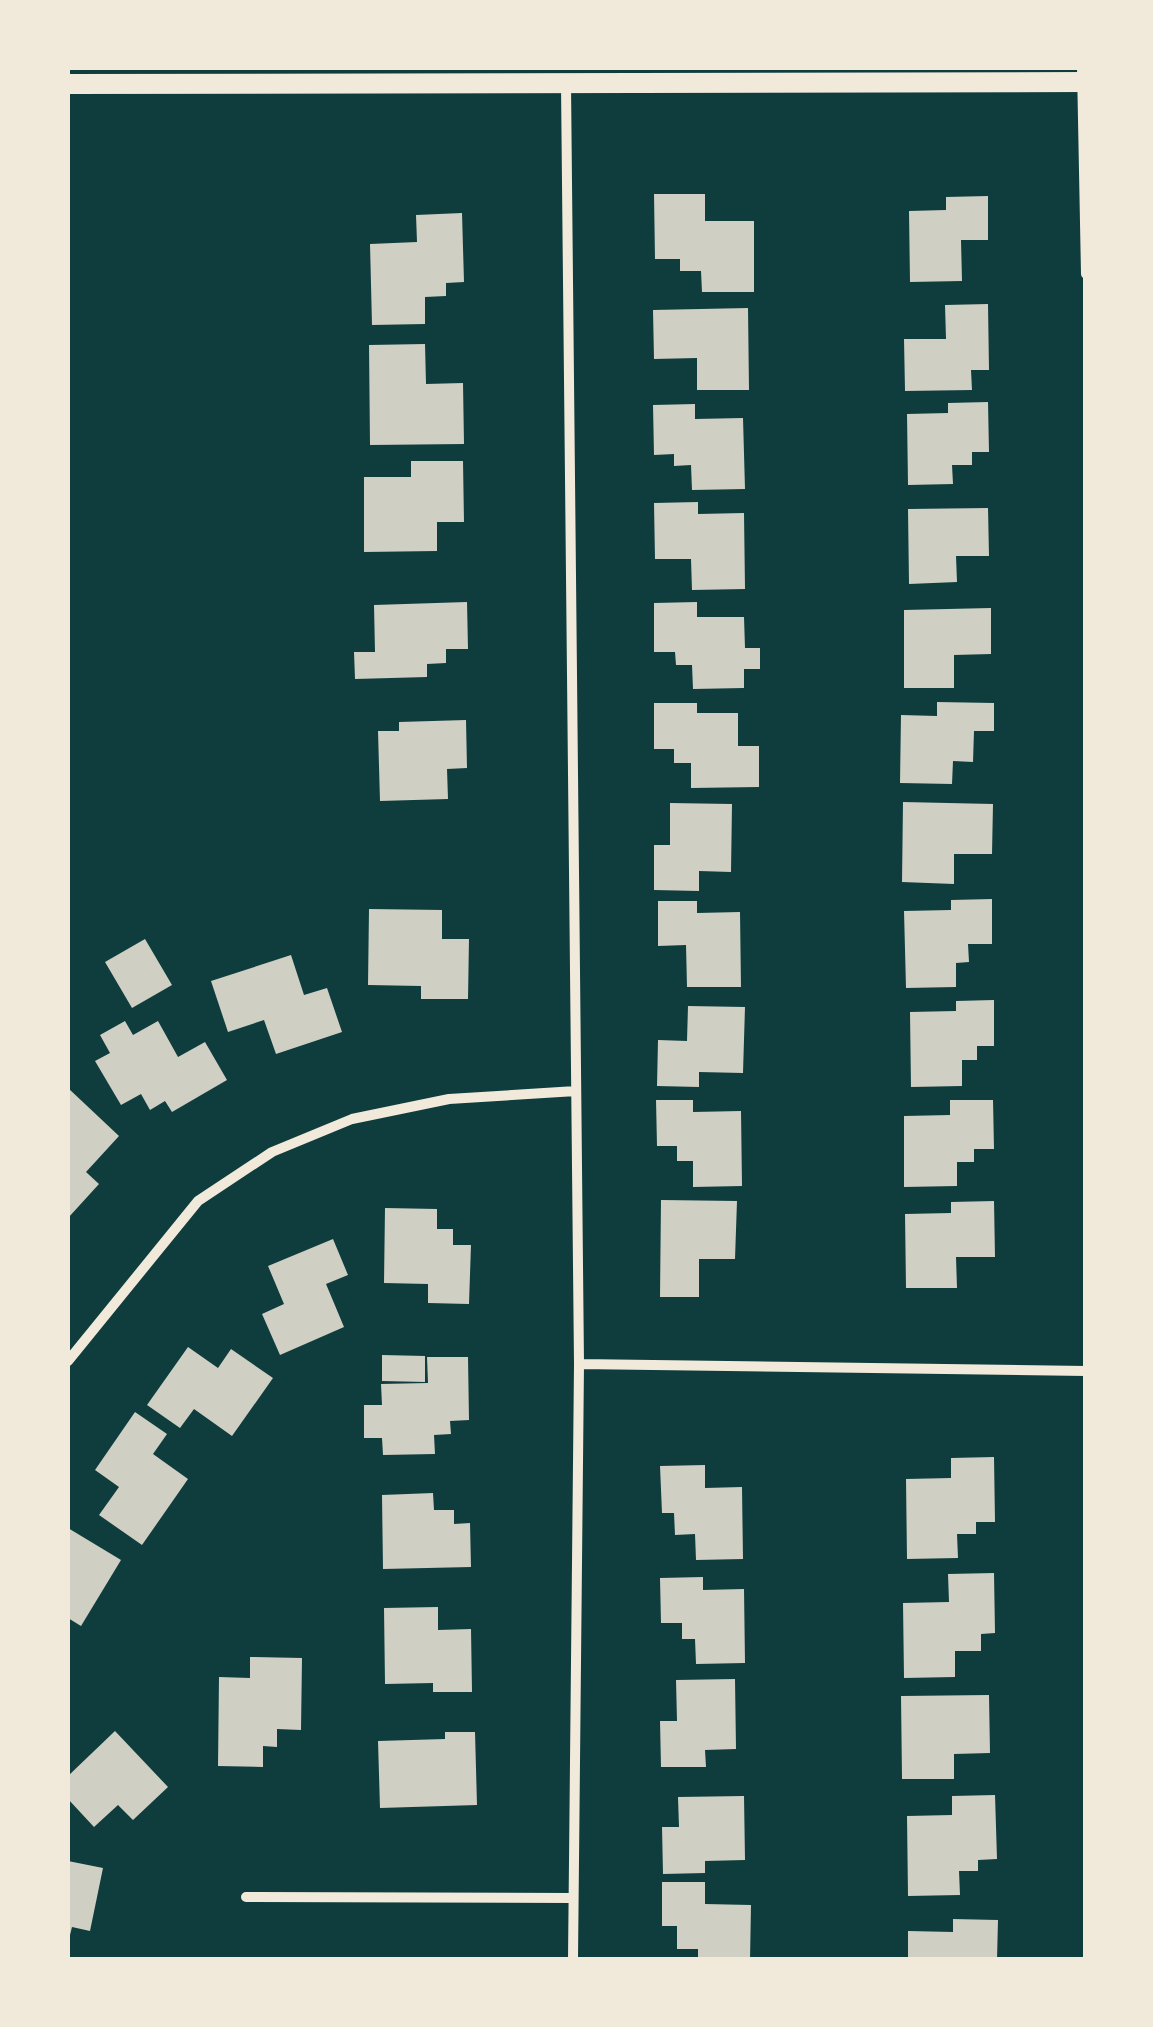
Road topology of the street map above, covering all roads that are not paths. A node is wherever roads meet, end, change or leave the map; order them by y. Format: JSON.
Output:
{"nodes":[{"id":1,"x":1083,"y":77,"type":"edge"},
{"id":2,"x":68,"y":84,"type":"edge"},
{"id":3,"x":566,"y":84,"type":"junction"},
{"id":4,"x":1086,"y":274,"type":"edge"},
{"id":5,"x":576,"y":1091,"type":"junction"},
{"id":6,"x":68,"y":1361,"type":"edge"},
{"id":7,"x":579,"y":1364,"type":"junction"},
{"id":8,"x":1086,"y":1370,"type":"edge"},
{"id":9,"x":246,"y":1897,"type":"dead end"},
{"id":10,"x":573,"y":1898,"type":"junction"},
{"id":11,"x":573,"y":1960,"type":"edge"}],
"edges":[{"from":1,"to":3,"type":"main road"},
{"from":1,"to":4,"type":"street"},
{"from":2,"to":3,"type":"main road"},
{"from":3,"to":5,"type":"street"},
{"from":5,"to":6,"type":"street"},
{"from":5,"to":7,"type":"street"},
{"from":7,"to":8,"type":"street"},
{"from":7,"to":10,"type":"street"},
{"from":9,"to":10,"type":"street"},
{"from":10,"to":11,"type":"street"}]}
